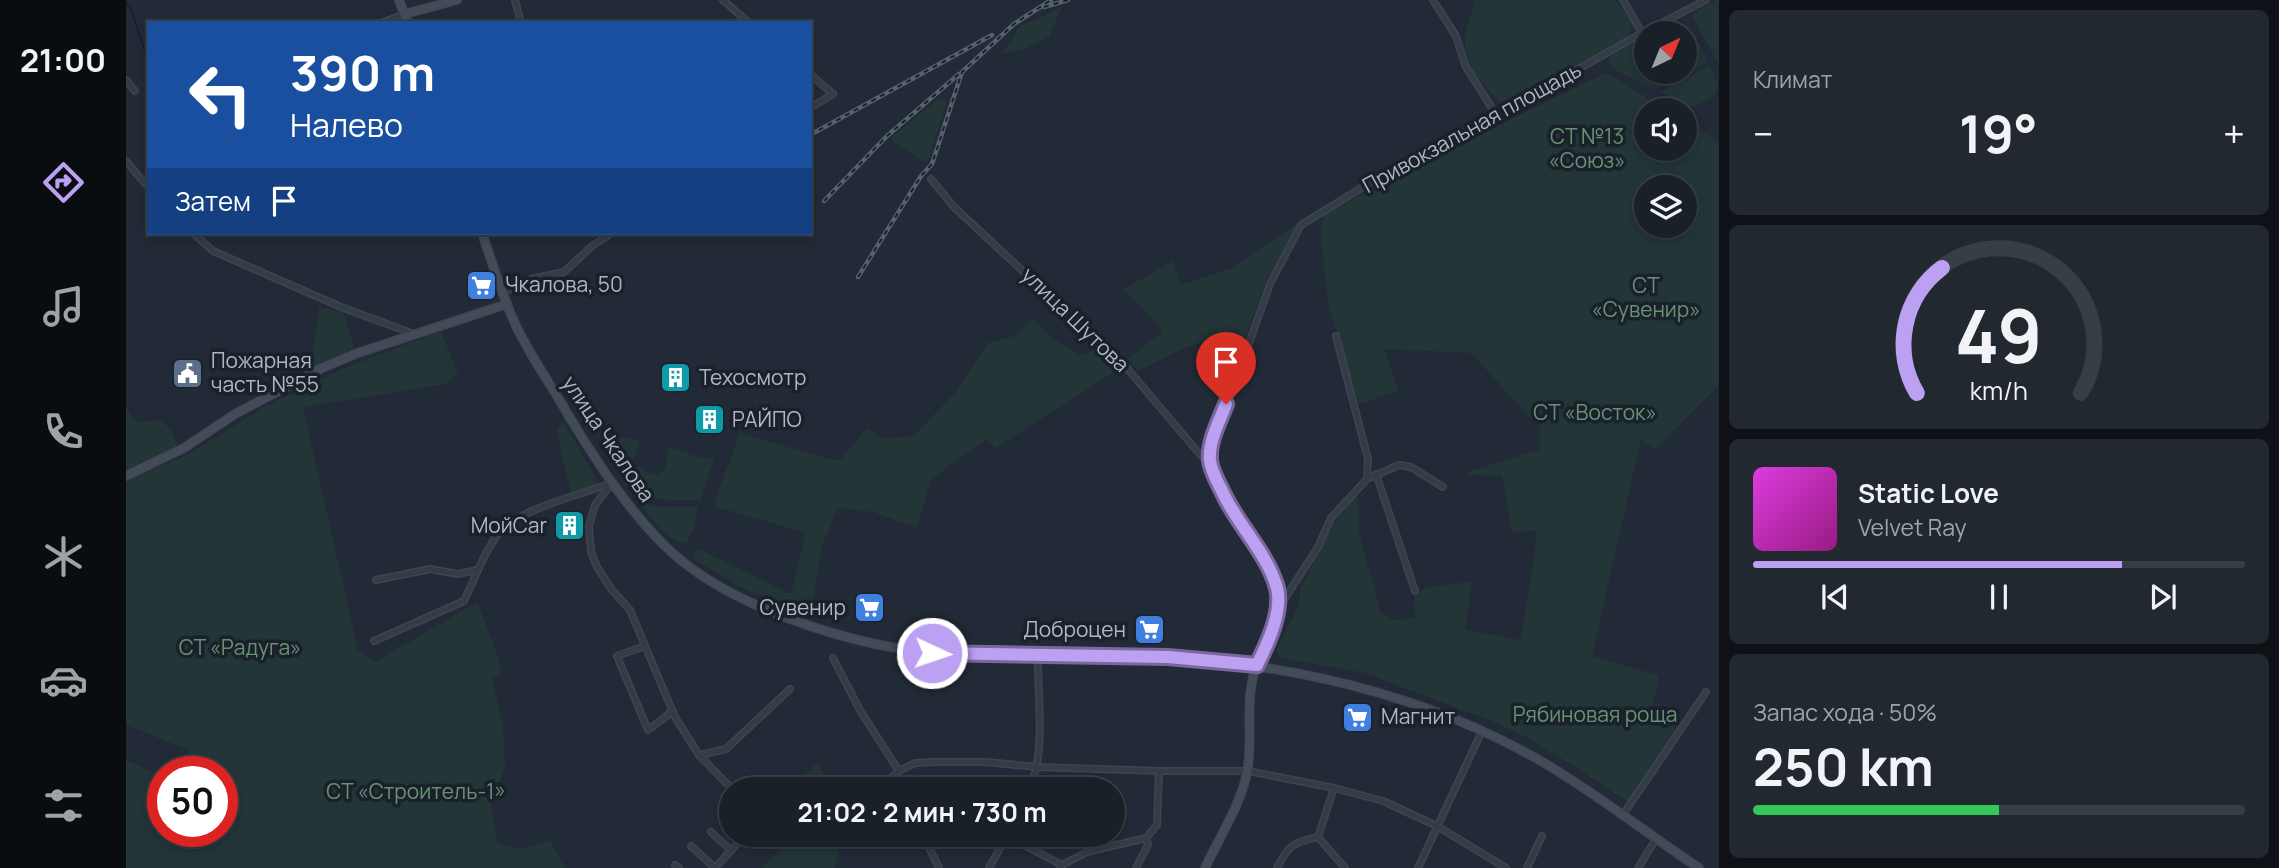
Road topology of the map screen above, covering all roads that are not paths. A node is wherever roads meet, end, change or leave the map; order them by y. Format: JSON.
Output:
{"nodes":[{"id":1,"x":399,"y":0,"type":"edge"},
{"id":2,"x":457,"y":0,"type":"edge"},
{"id":3,"x":515,"y":0,"type":"edge"},
{"id":4,"x":723,"y":0,"type":"edge"},
{"id":5,"x":1433,"y":0,"type":"edge"},
{"id":6,"x":1623,"y":0,"type":"edge"},
{"id":7,"x":1706,"y":0,"type":"edge"},
{"id":8,"x":407,"y":19,"type":"edge"},
{"id":9,"x":520,"y":21,"type":"edge"},
{"id":10,"x":747,"y":21,"type":"edge"},
{"id":11,"x":1635,"y":21,"type":"edge"},
{"id":12,"x":1665,"y":21,"type":"edge"},
{"id":13,"x":1634,"y":38,"type":"edge"},
{"id":14,"x":812,"y":76,"type":"edge"},
{"id":15,"x":126,"y":80,"type":"edge"},
{"id":16,"x":135,"y":91,"type":"dead end"},
{"id":17,"x":812,"y":107,"type":"edge"},
{"id":18,"x":1497,"y":116,"type":"junction"},
{"id":19,"x":126,"y":161,"type":"edge"},
{"id":20,"x":931,"y":179,"type":"dead end"},
{"id":21,"x":147,"y":186,"type":"edge"},
{"id":22,"x":194,"y":235,"type":"edge"},
{"id":23,"x":483,"y":235,"type":"edge"},
{"id":24,"x":609,"y":235,"type":"edge"},
{"id":25,"x":502,"y":293,"type":"junction"},
{"id":26,"x":507,"y":304,"type":"junction"},
{"id":27,"x":417,"y":335,"type":"junction"},
{"id":28,"x":1336,"y":337,"type":"dead end"},
{"id":29,"x":1212,"y":468,"type":"junction"},
{"id":30,"x":1376,"y":474,"type":"junction"},
{"id":31,"x":126,"y":476,"type":"edge"},
{"id":32,"x":1367,"y":479,"type":"junction"},
{"id":33,"x":612,"y":483,"type":"junction"},
{"id":34,"x":1443,"y":487,"type":"dead end"},
{"id":35,"x":478,"y":570,"type":"junction"},
{"id":36,"x":376,"y":580,"type":"dead end"},
{"id":37,"x":1415,"y":591,"type":"dead end"},
{"id":38,"x":1278,"y":608,"type":"junction"},
{"id":39,"x":374,"y":641,"type":"dead end"},
{"id":40,"x":645,"y":646,"type":"junction"},
{"id":41,"x":1038,"y":655,"type":"junction"},
{"id":42,"x":834,"y":658,"type":"dead end"},
{"id":43,"x":1257,"y":665,"type":"junction"},
{"id":44,"x":790,"y":689,"type":"dead end"},
{"id":45,"x":1706,"y":691,"type":"dead end"},
{"id":46,"x":673,"y":711,"type":"junction"},
{"id":47,"x":1482,"y":731,"type":"junction"},
{"id":48,"x":699,"y":755,"type":"junction"},
{"id":49,"x":1037,"y":767,"type":"junction"},
{"id":50,"x":899,"y":771,"type":"junction"},
{"id":51,"x":1159,"y":771,"type":"junction"},
{"id":52,"x":1248,"y":771,"type":"junction"},
{"id":53,"x":720,"y":777,"type":"edge"},
{"id":54,"x":892,"y":777,"type":"edge"},
{"id":55,"x":1035,"y":777,"type":"edge"},
{"id":56,"x":1334,"y":788,"type":"junction"},
{"id":57,"x":1622,"y":816,"type":"junction"},
{"id":58,"x":1437,"y":826,"type":"junction"},
{"id":59,"x":711,"y":832,"type":"dead end"},
{"id":60,"x":1542,"y":836,"type":"dead end"},
{"id":61,"x":1318,"y":837,"type":"junction"},
{"id":62,"x":1146,"y":838,"type":"junction"},
{"id":63,"x":1656,"y":839,"type":"junction"},
{"id":64,"x":691,"y":846,"type":"dead end"},
{"id":65,"x":734,"y":847,"type":"edge"},
{"id":66,"x":929,"y":847,"type":"edge"},
{"id":67,"x":1000,"y":847,"type":"edge"},
{"id":68,"x":1027,"y":847,"type":"edge"},
{"id":69,"x":731,"y":850,"type":"junction"},
{"id":70,"x":1061,"y":866,"type":"edge"},
{"id":71,"x":1137,"y":866,"type":"edge"},
{"id":72,"x":715,"y":868,"type":"edge"},
{"id":73,"x":939,"y":868,"type":"edge"},
{"id":74,"x":989,"y":868,"type":"edge"},
{"id":75,"x":1146,"y":868,"type":"edge"},
{"id":76,"x":1205,"y":868,"type":"edge"},
{"id":77,"x":1278,"y":868,"type":"edge"},
{"id":78,"x":1345,"y":868,"type":"edge"},
{"id":79,"x":1418,"y":868,"type":"edge"},
{"id":80,"x":1506,"y":868,"type":"edge"},
{"id":81,"x":1527,"y":868,"type":"edge"},
{"id":82,"x":1638,"y":868,"type":"edge"},
{"id":83,"x":1699,"y":868,"type":"edge"}],
"edges":[{"from":1,"to":8,"type":"main road"},
{"from":2,"to":8,"type":"main road"},
{"from":3,"to":9,"type":"street"},
{"from":4,"to":10,"type":"street"},
{"from":5,"to":18,"type":"street"},
{"from":6,"to":11,"type":"street"},
{"from":7,"to":12,"type":"street","name":"Привокзальная площадь"},
{"from":13,"to":18,"type":"street","name":"Привокзальная площадь"},
{"from":14,"to":17,"type":"street"},
{"from":15,"to":16,"type":"street"},
{"from":18,"to":29,"type":"street","name":"Привокзальная площадь"},
{"from":19,"to":21,"type":"street"},
{"from":20,"to":29,"type":"street","name":"улица Шутова"},
{"from":22,"to":27,"type":"street"},
{"from":23,"to":25,"type":"main road","name":"улица Чкалова"},
{"from":24,"to":25,"type":"street"},
{"from":25,"to":26,"type":"main road","name":"улица Чкалова"},
{"from":26,"to":27,"type":"main road"},
{"from":26,"to":33,"type":"main road","name":"улица Чкалова"},
{"from":27,"to":31,"type":"main road"},
{"from":28,"to":32,"type":"street"},
{"from":29,"to":38,"type":"street"},
{"from":30,"to":32,"type":"street"},
{"from":30,"to":34,"type":"street"},
{"from":30,"to":37,"type":"street"},
{"from":32,"to":38,"type":"street"},
{"from":33,"to":35,"type":"street"},
{"from":33,"to":40,"type":"street"},
{"from":33,"to":41,"type":"main road","name":"улица Чкалова"},
{"from":35,"to":36,"type":"street"},
{"from":35,"to":39,"type":"street"},
{"from":38,"to":43,"type":"street"},
{"from":40,"to":46,"type":"street"},
{"from":40,"to":46,"type":"street"},
{"from":41,"to":43,"type":"main road","name":"улица Чкалова"},
{"from":41,"to":49,"type":"street"},
{"from":42,"to":50,"type":"street"},
{"from":43,"to":47,"type":"main road","name":"улица Чкалова"},
{"from":43,"to":52,"type":"main road"},
{"from":44,"to":48,"type":"street"},
{"from":45,"to":57,"type":"street"},
{"from":46,"to":48,"type":"street"},
{"from":47,"to":57,"type":"main road","name":"улица Чкалова"},
{"from":47,"to":58,"type":"street"},
{"from":48,"to":53,"type":"street"},
{"from":49,"to":50,"type":"street"},
{"from":49,"to":51,"type":"street"},
{"from":49,"to":55,"type":"street"},
{"from":50,"to":54,"type":"street"},
{"from":51,"to":52,"type":"street"},
{"from":51,"to":62,"type":"street"},
{"from":52,"to":56,"type":"street"},
{"from":52,"to":76,"type":"main road"},
{"from":56,"to":58,"type":"street"},
{"from":56,"to":61,"type":"street"},
{"from":57,"to":63,"type":"main road","name":"улица Чкалова"},
{"from":58,"to":79,"type":"street"},
{"from":58,"to":80,"type":"street"},
{"from":59,"to":69,"type":"street"},
{"from":60,"to":81,"type":"street"},
{"from":61,"to":77,"type":"street"},
{"from":61,"to":78,"type":"street"},
{"from":62,"to":70,"type":"street"},
{"from":62,"to":71,"type":"street"},
{"from":63,"to":82,"type":"street"},
{"from":63,"to":83,"type":"main road","name":"улица Чкалова"},
{"from":64,"to":72,"type":"street"},
{"from":65,"to":69,"type":"street"},
{"from":66,"to":73,"type":"street"},
{"from":67,"to":74,"type":"street"},
{"from":68,"to":70,"type":"street"},
{"from":69,"to":72,"type":"street"},
{"from":71,"to":75,"type":"street"}]}
